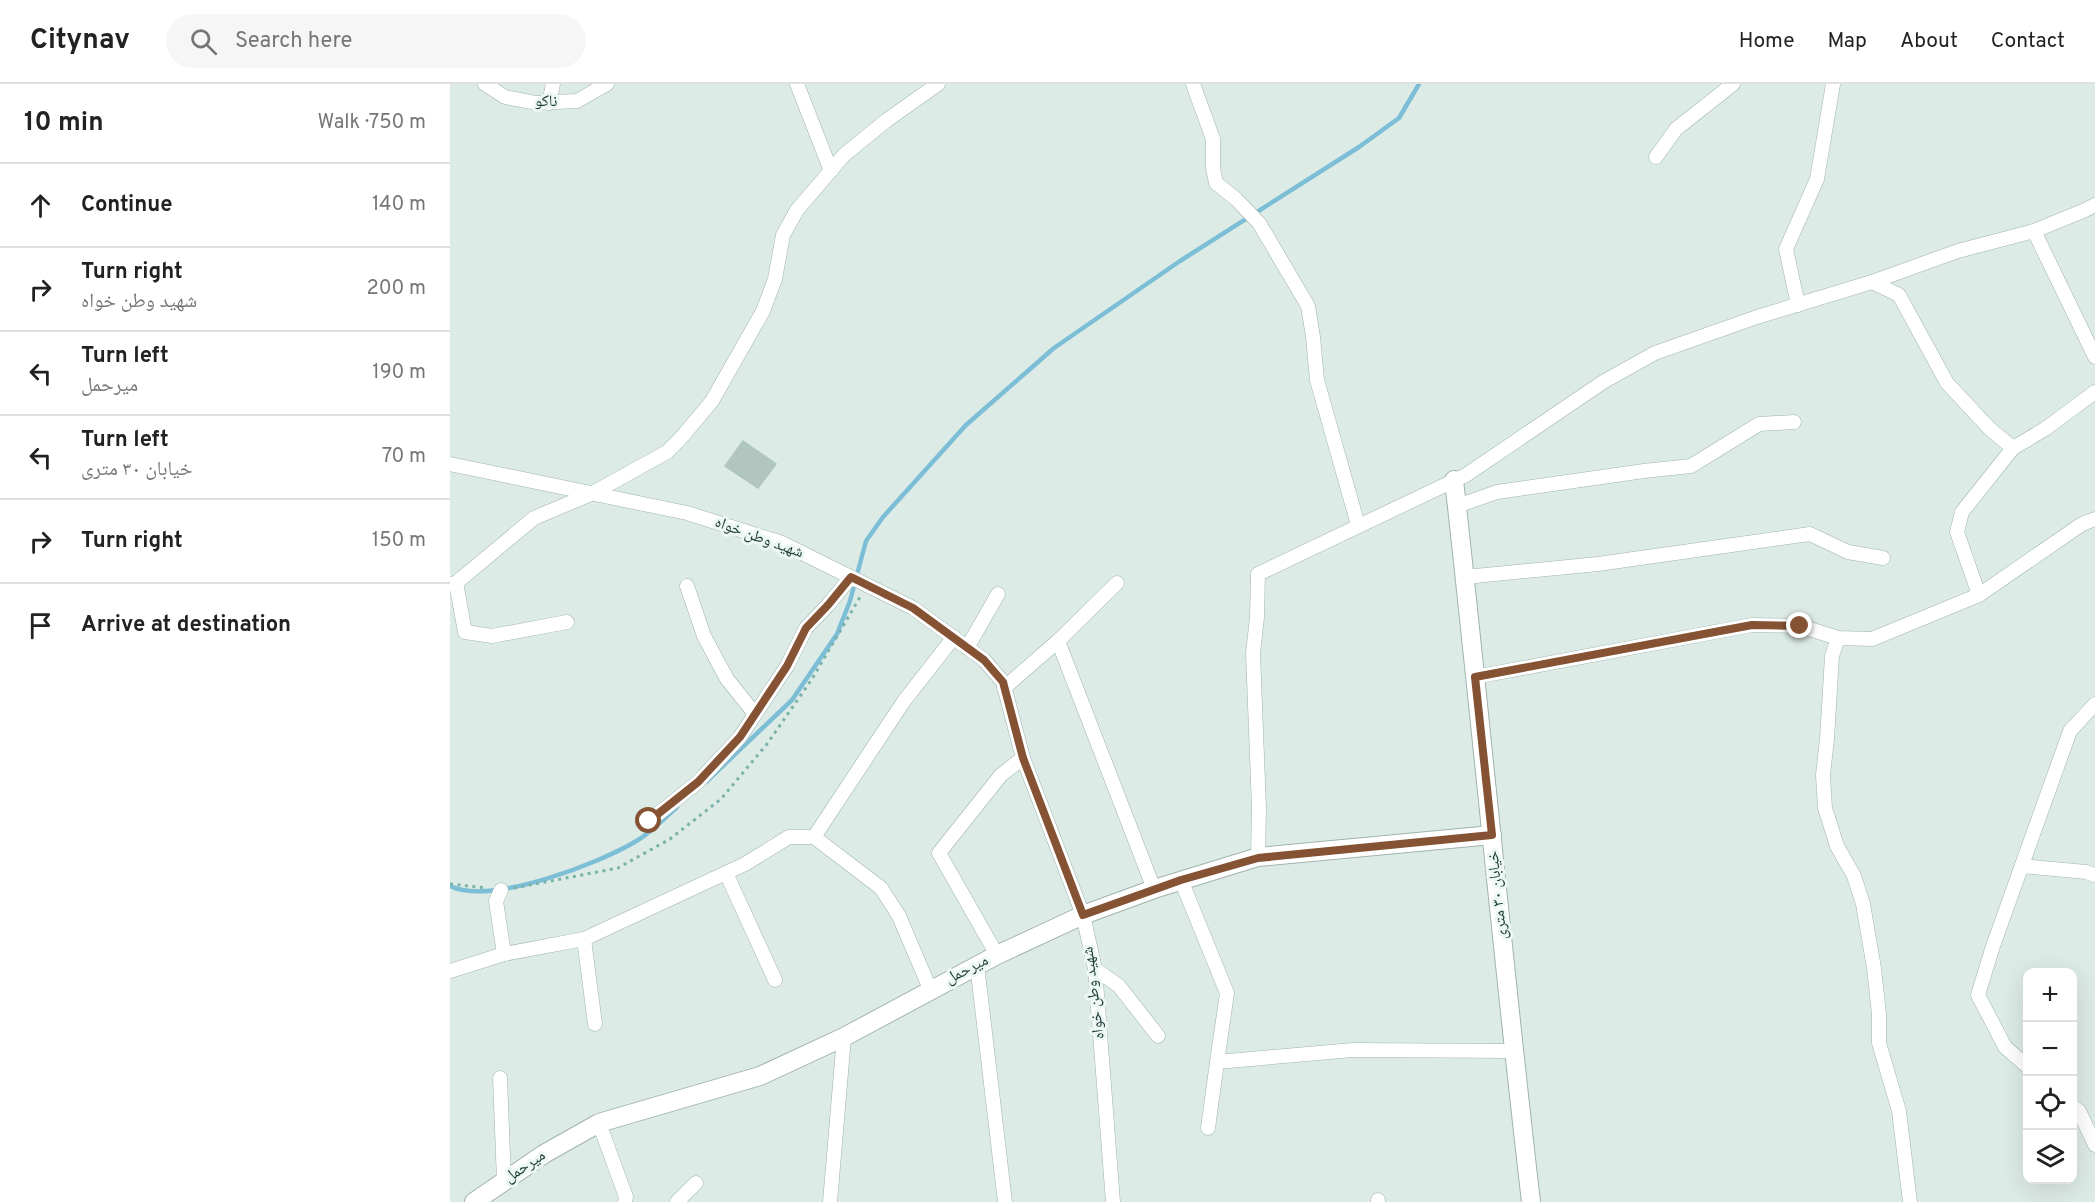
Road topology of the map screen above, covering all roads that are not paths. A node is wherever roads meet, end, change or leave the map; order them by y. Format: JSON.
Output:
{"nodes":[{"id":1,"x":485,"y":84,"type":"edge"},
{"id":2,"x":553,"y":84,"type":"edge"},
{"id":3,"x":607,"y":84,"type":"edge"},
{"id":4,"x":798,"y":84,"type":"edge"},
{"id":5,"x":938,"y":84,"type":"edge"},
{"id":6,"x":1193,"y":84,"type":"edge"},
{"id":7,"x":1733,"y":84,"type":"edge"},
{"id":8,"x":1833,"y":84,"type":"edge"},
{"id":9,"x":549,"y":103,"type":"junction"},
{"id":10,"x":1656,"y":157,"type":"dead end"},
{"id":11,"x":831,"y":171,"type":"junction"},
{"id":12,"x":2095,"y":205,"type":"edge"},
{"id":13,"x":2034,"y":231,"type":"junction"},
{"id":14,"x":1872,"y":282,"type":"junction"},
{"id":15,"x":1798,"y":305,"type":"junction"},
{"id":16,"x":2095,"y":357,"type":"edge"},
{"id":17,"x":2095,"y":392,"type":"edge"},
{"id":18,"x":1794,"y":422,"type":"dead end"},
{"id":19,"x":2013,"y":448,"type":"junction"},
{"id":20,"x":450,"y":464,"type":"edge"},
{"id":21,"x":1454,"y":480,"type":"junction"},
{"id":22,"x":591,"y":494,"type":"junction"},
{"id":23,"x":1457,"y":506,"type":"junction"},
{"id":24,"x":2095,"y":519,"type":"edge"},
{"id":25,"x":1358,"y":525,"type":"junction"},
{"id":26,"x":1883,"y":558,"type":"dead end"},
{"id":27,"x":851,"y":577,"type":"junction"},
{"id":28,"x":1465,"y":577,"type":"junction"},
{"id":29,"x":1117,"y":583,"type":"dead end"},
{"id":30,"x":453,"y":584,"type":"edge"},
{"id":31,"x":687,"y":586,"type":"dead end"},
{"id":32,"x":998,"y":594,"type":"dead end"},
{"id":33,"x":1979,"y":595,"type":"junction"},
{"id":34,"x":567,"y":622,"type":"dead end"},
{"id":35,"x":954,"y":638,"type":"junction"},
{"id":36,"x":1838,"y":638,"type":"junction"},
{"id":37,"x":1058,"y":641,"type":"junction"},
{"id":38,"x":967,"y":648,"type":"junction"},
{"id":39,"x":1475,"y":677,"type":"junction"},
{"id":40,"x":1004,"y":688,"type":"junction"},
{"id":41,"x":2095,"y":704,"type":"edge"},
{"id":42,"x":755,"y":714,"type":"junction"},
{"id":43,"x":1023,"y":758,"type":"junction"},
{"id":44,"x":649,"y":821,"type":"dead end"},
{"id":45,"x":1492,"y":835,"type":"junction"},
{"id":46,"x":814,"y":837,"type":"junction"},
{"id":47,"x":1258,"y":858,"type":"junction"},
{"id":48,"x":2022,"y":866,"type":"junction"},
{"id":49,"x":726,"y":873,"type":"junction"},
{"id":50,"x":2095,"y":875,"type":"edge"},
{"id":51,"x":1181,"y":880,"type":"junction"},
{"id":52,"x":501,"y":890,"type":"dead end"},
{"id":53,"x":1154,"y":890,"type":"junction"},
{"id":54,"x":1083,"y":915,"type":"junction"},
{"id":55,"x":584,"y":939,"type":"junction"},
{"id":56,"x":504,"y":954,"type":"junction"},
{"id":57,"x":997,"y":955,"type":"junction"},
{"id":58,"x":977,"y":965,"type":"junction"},
{"id":59,"x":1095,"y":969,"type":"junction"},
{"id":60,"x":450,"y":971,"type":"edge"},
{"id":61,"x":775,"y":980,"type":"dead end"},
{"id":62,"x":930,"y":989,"type":"junction"},
{"id":63,"x":594,"y":1024,"type":"dead end"},
{"id":64,"x":1158,"y":1036,"type":"dead end"},
{"id":65,"x":844,"y":1037,"type":"junction"},
{"id":66,"x":1513,"y":1051,"type":"junction"},
{"id":67,"x":1217,"y":1062,"type":"junction"},
{"id":68,"x":2023,"y":1063,"type":"edge"},
{"id":69,"x":500,"y":1078,"type":"dead end"},
{"id":70,"x":2077,"y":1110,"type":"edge"},
{"id":71,"x":599,"y":1123,"type":"junction"},
{"id":72,"x":1208,"y":1128,"type":"dead end"},
{"id":73,"x":2095,"y":1145,"type":"edge"},
{"id":74,"x":504,"y":1181,"type":"junction"},
{"id":75,"x":696,"y":1183,"type":"dead end"},
{"id":76,"x":474,"y":1202,"type":"edge"},
{"id":77,"x":625,"y":1202,"type":"edge"},
{"id":78,"x":677,"y":1202,"type":"edge"},
{"id":79,"x":830,"y":1202,"type":"edge"},
{"id":80,"x":1005,"y":1202,"type":"edge"},
{"id":81,"x":1113,"y":1202,"type":"edge"},
{"id":82,"x":1531,"y":1202,"type":"edge"},
{"id":83,"x":1910,"y":1202,"type":"edge"}],
"edges":[{"from":1,"to":9,"type":"street","name":"ناکو"},
{"from":2,"to":9,"type":"street"},
{"from":3,"to":9,"type":"street","name":"ناکو"},
{"from":4,"to":11,"type":"street"},
{"from":5,"to":11,"type":"street"},
{"from":6,"to":25,"type":"street"},
{"from":7,"to":10,"type":"street"},
{"from":8,"to":15,"type":"street"},
{"from":11,"to":22,"type":"street"},
{"from":12,"to":13,"type":"street"},
{"from":13,"to":14,"type":"street"},
{"from":13,"to":16,"type":"street"},
{"from":14,"to":15,"type":"street"},
{"from":14,"to":19,"type":"street"},
{"from":15,"to":21,"type":"street"},
{"from":17,"to":19,"type":"street"},
{"from":18,"to":23,"type":"street"},
{"from":19,"to":33,"type":"street"},
{"from":20,"to":22,"type":"street","name":"شهید وطن خواه"},
{"from":21,"to":23,"type":"street","name":"خیابان ۳۰ متری"},
{"from":21,"to":25,"type":"street"},
{"from":22,"to":27,"type":"street","name":"شهید وطن خواه"},
{"from":22,"to":30,"type":"street"},
{"from":23,"to":28,"type":"street","name":"خیابان ۳۰ متری"},
{"from":24,"to":33,"type":"street"},
{"from":25,"to":47,"type":"street"},
{"from":26,"to":28,"type":"street"},
{"from":27,"to":35,"type":"street","name":"شهید وطن خواه"},
{"from":27,"to":42,"type":"street"},
{"from":28,"to":39,"type":"street","name":"خیابان ۳۰ متری"},
{"from":29,"to":37,"type":"street"},
{"from":30,"to":34,"type":"street"},
{"from":31,"to":42,"type":"street"},
{"from":32,"to":38,"type":"street"},
{"from":33,"to":36,"type":"street"},
{"from":35,"to":38,"type":"street","name":"شهید وطن خواه"},
{"from":35,"to":46,"type":"street"},
{"from":36,"to":39,"type":"street"},
{"from":36,"to":83,"type":"street"},
{"from":37,"to":40,"type":"street"},
{"from":37,"to":53,"type":"street"},
{"from":38,"to":40,"type":"street","name":"شهید وطن خواه"},
{"from":39,"to":45,"type":"street","name":"خیابان ۳۰ متری"},
{"from":40,"to":43,"type":"street","name":"شهید وطن خواه"},
{"from":41,"to":48,"type":"street"},
{"from":42,"to":44,"type":"street"},
{"from":43,"to":54,"type":"street","name":"شهید وطن خواه"},
{"from":43,"to":57,"type":"street"},
{"from":45,"to":47,"type":"street","name":"میرحمل"},
{"from":45,"to":66,"type":"street","name":"خیابان ۳۰ متری"},
{"from":46,"to":49,"type":"street"},
{"from":46,"to":62,"type":"street"},
{"from":47,"to":51,"type":"street","name":"میرحمل"},
{"from":48,"to":50,"type":"street"},
{"from":48,"to":68,"type":"street"},
{"from":49,"to":55,"type":"street"},
{"from":49,"to":61,"type":"street"},
{"from":51,"to":53,"type":"street","name":"میرحمل"},
{"from":51,"to":67,"type":"street"},
{"from":52,"to":56,"type":"street"},
{"from":53,"to":54,"type":"street","name":"میرحمل"},
{"from":54,"to":57,"type":"street","name":"میرحمل"},
{"from":54,"to":59,"type":"street","name":"شهید وطن خواه"},
{"from":55,"to":56,"type":"street"},
{"from":55,"to":63,"type":"street"},
{"from":56,"to":60,"type":"street"},
{"from":57,"to":58,"type":"street","name":"میرحمل"},
{"from":58,"to":62,"type":"street","name":"میرحمل"},
{"from":58,"to":80,"type":"street"},
{"from":59,"to":64,"type":"street"},
{"from":59,"to":81,"type":"street","name":"شهید وطن خواه"},
{"from":62,"to":65,"type":"street","name":"میرحمل"},
{"from":65,"to":71,"type":"street","name":"میرحمل"},
{"from":65,"to":79,"type":"street"},
{"from":66,"to":67,"type":"street"},
{"from":66,"to":82,"type":"street","name":"خیابان ۳۰ متری"},
{"from":67,"to":72,"type":"street"},
{"from":69,"to":74,"type":"street"},
{"from":70,"to":73,"type":"street"},
{"from":71,"to":74,"type":"street","name":"میرحمل"},
{"from":71,"to":77,"type":"street"},
{"from":74,"to":76,"type":"street","name":"میرحمل"},
{"from":75,"to":78,"type":"street"}]}
